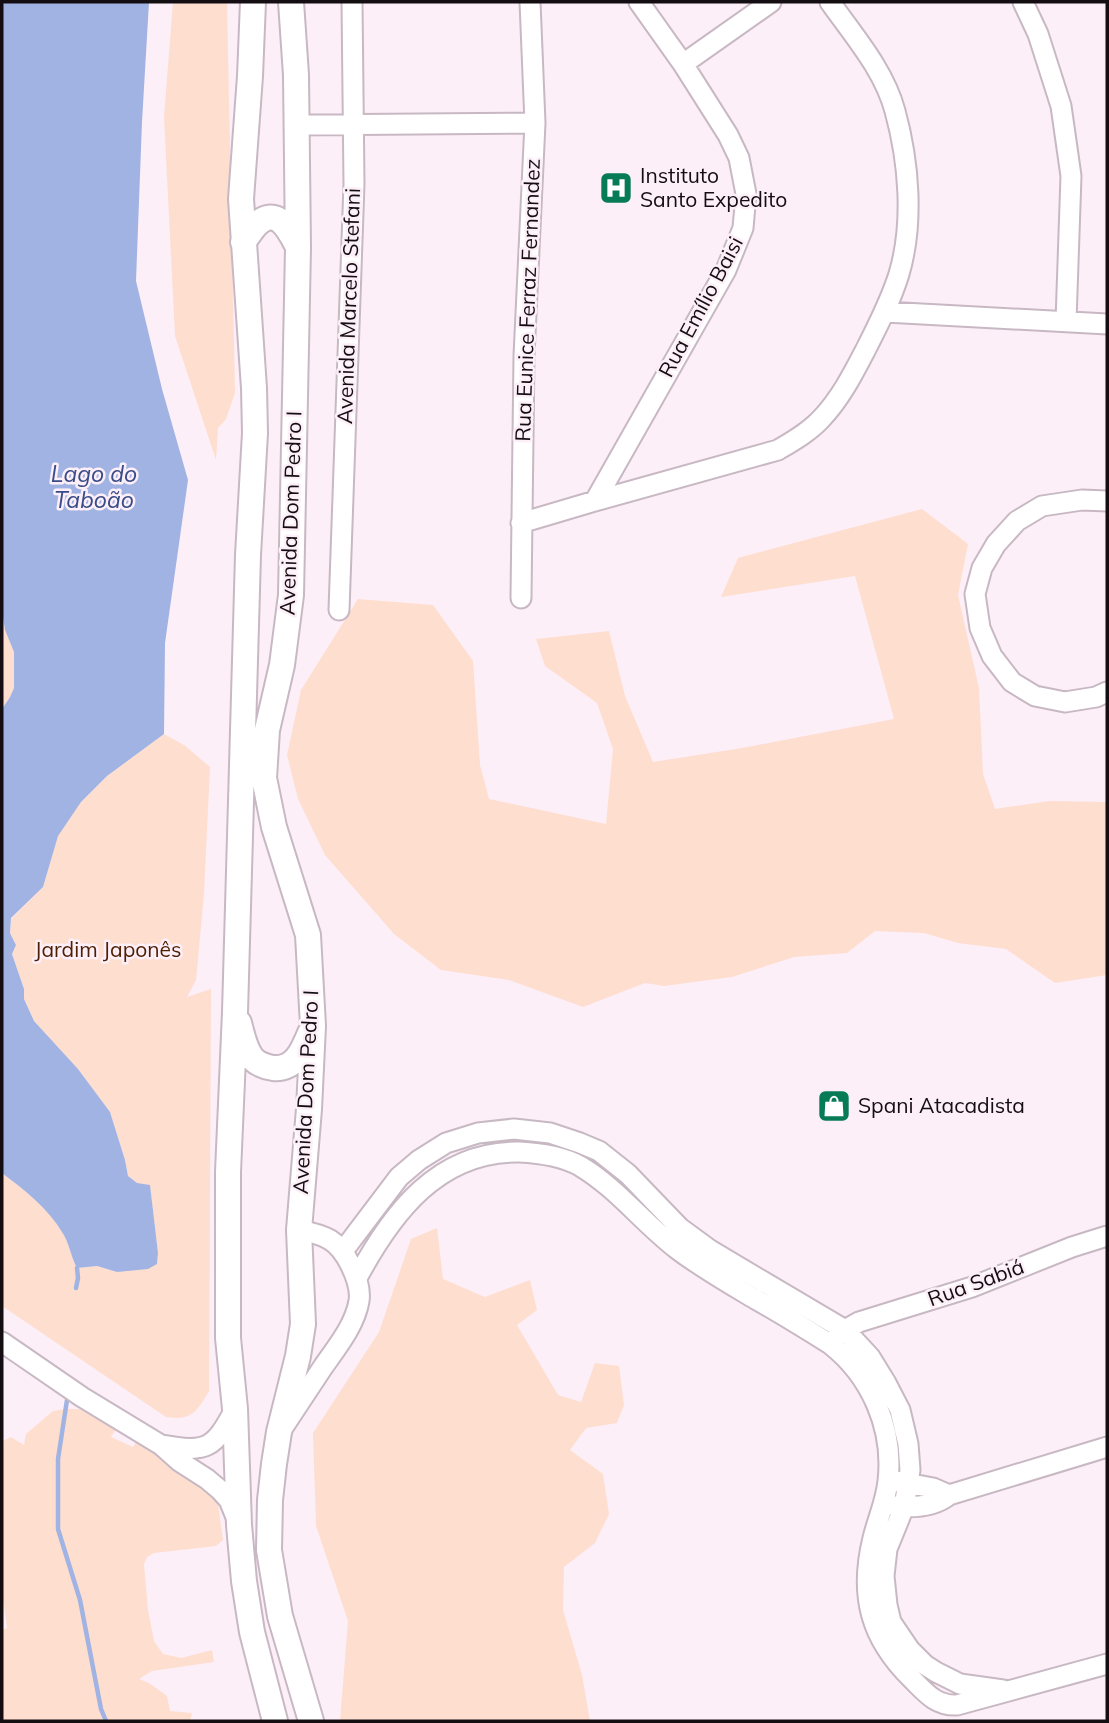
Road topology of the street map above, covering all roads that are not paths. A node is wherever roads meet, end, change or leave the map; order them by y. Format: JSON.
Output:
{"nodes":[{"id":1,"x":253,"y":2,"type":"edge"},
{"id":2,"x":291,"y":2,"type":"edge"},
{"id":3,"x":352,"y":2,"type":"edge"},
{"id":4,"x":530,"y":2,"type":"edge"},
{"id":5,"x":639,"y":2,"type":"edge"},
{"id":6,"x":771,"y":2,"type":"edge"},
{"id":7,"x":830,"y":2,"type":"edge"},
{"id":8,"x":1023,"y":2,"type":"edge"},
{"id":9,"x":682,"y":64,"type":"junction"},
{"id":10,"x":535,"y":123,"type":"junction"},
{"id":11,"x":296,"y":125,"type":"junction"},
{"id":12,"x":353,"y":125,"type":"junction"},
{"id":13,"x":243,"y":242,"type":"junction"},
{"id":14,"x":298,"y":248,"type":"junction"},
{"id":15,"x":885,"y":312,"type":"junction"},
{"id":16,"x":1066,"y":321,"type":"junction"},
{"id":17,"x":1107,"y":324,"type":"edge"},
{"id":18,"x":595,"y":500,"type":"junction"},
{"id":19,"x":1107,"y":501,"type":"edge"},
{"id":20,"x":521,"y":523,"type":"junction"},
{"id":21,"x":521,"y":598,"type":"dead end"},
{"id":22,"x":339,"y":610,"type":"dead end"},
{"id":23,"x":1107,"y":692,"type":"edge"},
{"id":24,"x":235,"y":1012,"type":"junction"},
{"id":25,"x":313,"y":1026,"type":"junction"},
{"id":26,"x":299,"y":1230,"type":"junction"},
{"id":27,"x":1107,"y":1236,"type":"edge"},
{"id":28,"x":344,"y":1251,"type":"junction"},
{"id":29,"x":358,"y":1278,"type":"junction"},
{"id":30,"x":845,"y":1330,"type":"junction"},
{"id":31,"x":2,"y":1342,"type":"edge"},
{"id":32,"x":830,"y":1344,"type":"junction"},
{"id":33,"x":235,"y":1409,"type":"junction"},
{"id":34,"x":279,"y":1432,"type":"junction"},
{"id":35,"x":161,"y":1445,"type":"junction"},
{"id":36,"x":1107,"y":1447,"type":"edge"},
{"id":37,"x":888,"y":1480,"type":"junction"},
{"id":38,"x":909,"y":1483,"type":"junction"},
{"id":39,"x":949,"y":1495,"type":"junction"},
{"id":40,"x":884,"y":1505,"type":"junction"},
{"id":41,"x":904,"y":1507,"type":"junction"},
{"id":42,"x":239,"y":1525,"type":"junction"},
{"id":43,"x":1107,"y":1664,"type":"edge"},
{"id":44,"x":960,"y":1684,"type":"junction"},
{"id":45,"x":1011,"y":1691,"type":"junction"},
{"id":46,"x":957,"y":1705,"type":"junction"},
{"id":47,"x":275,"y":1721,"type":"edge"},
{"id":48,"x":311,"y":1721,"type":"edge"}],
"edges":[{"from":1,"to":13,"type":"main road","name":"Avenida Dom Pedro I"},
{"from":2,"to":11,"type":"main road","name":"Avenida Dom Pedro I"},
{"from":3,"to":12,"type":"street","name":"Avenida Marcelo Stefani"},
{"from":4,"to":10,"type":"street","name":"Rua Eunice Ferraz Fernandez"},
{"from":5,"to":9,"type":"street","name":"Rua Emílio Baisi"},
{"from":6,"to":9,"type":"street"},
{"from":7,"to":15,"type":"street"},
{"from":8,"to":16,"type":"street"},
{"from":9,"to":18,"type":"street","name":"Rua Emílio Baisi"},
{"from":10,"to":12,"type":"street"},
{"from":10,"to":20,"type":"street","name":"Rua Eunice Ferraz Fernandez"},
{"from":11,"to":12,"type":"street"},
{"from":11,"to":14,"type":"main road","name":"Avenida Dom Pedro I"},
{"from":12,"to":22,"type":"street","name":"Avenida Marcelo Stefani"},
{"from":13,"to":14,"type":"main road"},
{"from":13,"to":24,"type":"main road","name":"Avenida Dom Pedro I"},
{"from":14,"to":25,"type":"main road","name":"Avenida Dom Pedro I"},
{"from":15,"to":16,"type":"street"},
{"from":15,"to":18,"type":"street"},
{"from":16,"to":17,"type":"street"},
{"from":18,"to":20,"type":"street"},
{"from":19,"to":23,"type":"street"},
{"from":20,"to":21,"type":"street","name":"Rua Eunice Ferraz Fernandez"},
{"from":24,"to":25,"type":"main road"},
{"from":24,"to":33,"type":"main road","name":"Avenida Dom Pedro I"},
{"from":25,"to":26,"type":"main road","name":"Avenida Dom Pedro I"},
{"from":26,"to":28,"type":"street"},
{"from":26,"to":34,"type":"main road","name":"Avenida Dom Pedro I"},
{"from":27,"to":30,"type":"street","name":"Rua Sabiá"},
{"from":28,"to":29,"type":"street"},
{"from":28,"to":30,"type":"street"},
{"from":29,"to":32,"type":"street"},
{"from":29,"to":34,"type":"street"},
{"from":30,"to":32,"type":"street"},
{"from":30,"to":38,"type":"street"},
{"from":31,"to":35,"type":"street"},
{"from":32,"to":37,"type":"street"},
{"from":33,"to":35,"type":"street"},
{"from":33,"to":42,"type":"main road","name":"Avenida Dom Pedro I"},
{"from":34,"to":48,"type":"main road","name":"Avenida Dom Pedro I"},
{"from":35,"to":42,"type":"street"},
{"from":36,"to":39,"type":"street"},
{"from":37,"to":38,"type":"street"},
{"from":37,"to":40,"type":"street"},
{"from":38,"to":39,"type":"street"},
{"from":38,"to":41,"type":"street"},
{"from":39,"to":41,"type":"street"},
{"from":40,"to":41,"type":"street"},
{"from":40,"to":46,"type":"street"},
{"from":41,"to":44,"type":"street"},
{"from":42,"to":47,"type":"main road","name":"Avenida Dom Pedro I"},
{"from":43,"to":45,"type":"street"},
{"from":44,"to":45,"type":"street"},
{"from":44,"to":46,"type":"street"},
{"from":45,"to":46,"type":"street"}]}
